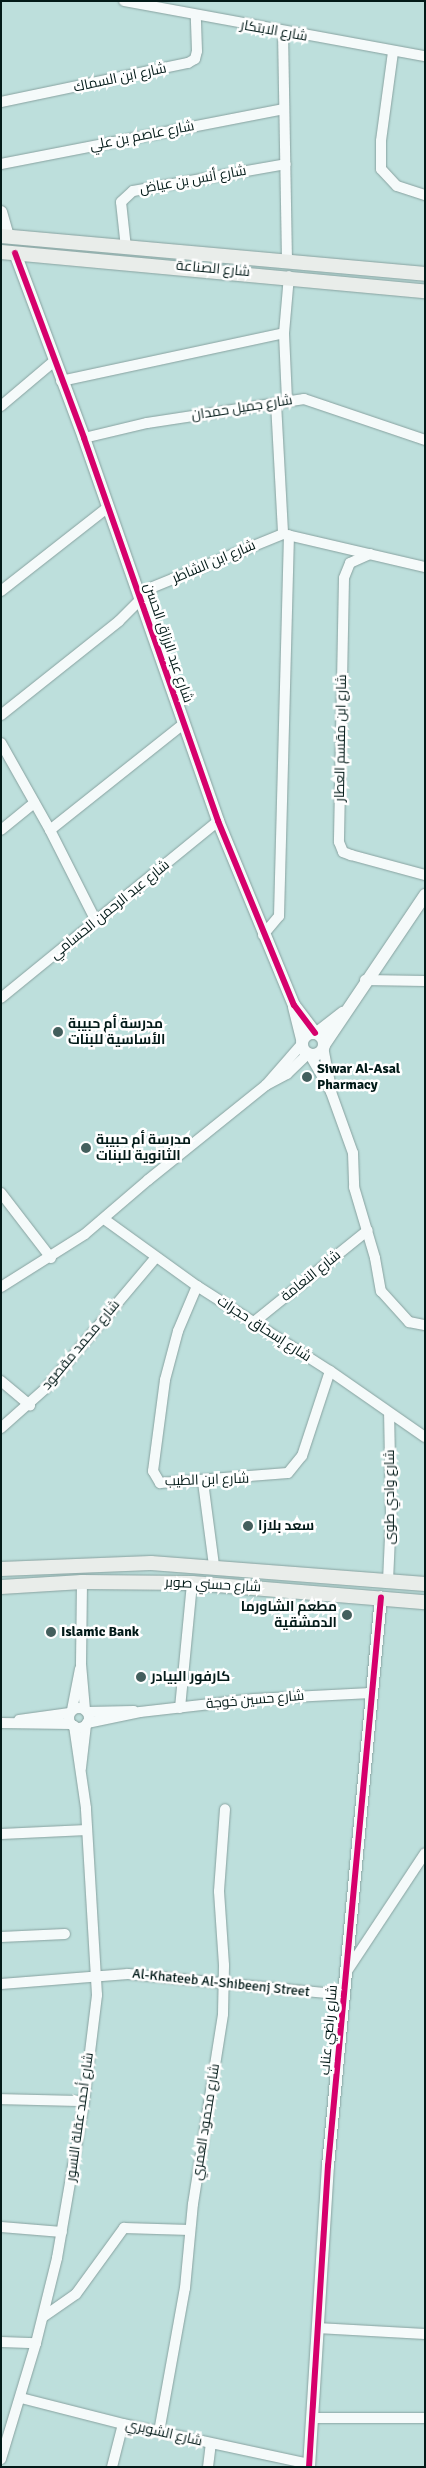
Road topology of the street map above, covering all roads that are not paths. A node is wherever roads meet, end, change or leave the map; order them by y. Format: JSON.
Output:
{"nodes":[{"id":1,"x":124,"y":1,"type":"edge"},
{"id":2,"x":196,"y":16,"type":"junction"},
{"id":3,"x":283,"y":32,"type":"junction"},
{"id":4,"x":393,"y":52,"type":"junction"},
{"id":5,"x":425,"y":56,"type":"edge"},
{"id":6,"x":1,"y":102,"type":"edge"},
{"id":7,"x":283,"y":108,"type":"junction"},
{"id":8,"x":1,"y":164,"type":"edge"},
{"id":9,"x":286,"y":164,"type":"junction"},
{"id":10,"x":425,"y":195,"type":"edge"},
{"id":11,"x":1,"y":212,"type":"edge"},
{"id":12,"x":4,"y":236,"type":"edge"},
{"id":13,"x":126,"y":248,"type":"junction"},
{"id":14,"x":8,"y":252,"type":"edge"},
{"id":15,"x":287,"y":260,"type":"junction"},
{"id":16,"x":425,"y":274,"type":"edge"},
{"id":17,"x":289,"y":276,"type":"junction"},
{"id":18,"x":425,"y":291,"type":"edge"},
{"id":19,"x":284,"y":333,"type":"junction"},
{"id":20,"x":53,"y":362,"type":"junction"},
{"id":21,"x":61,"y":381,"type":"junction"},
{"id":22,"x":282,"y":402,"type":"junction"},
{"id":23,"x":1,"y":406,"type":"edge"},
{"id":24,"x":84,"y":438,"type":"junction"},
{"id":25,"x":425,"y":440,"type":"edge"},
{"id":26,"x":107,"y":508,"type":"junction"},
{"id":27,"x":286,"y":534,"type":"junction"},
{"id":28,"x":370,"y":554,"type":"junction"},
{"id":29,"x":425,"y":567,"type":"edge"},
{"id":30,"x":1,"y":591,"type":"edge"},
{"id":31,"x":140,"y":601,"type":"junction"},
{"id":32,"x":1,"y":715,"type":"edge"},
{"id":33,"x":182,"y":725,"type":"junction"},
{"id":34,"x":1,"y":743,"type":"edge"},
{"id":35,"x":34,"y":804,"type":"junction"},
{"id":36,"x":218,"y":821,"type":"junction"},
{"id":37,"x":1,"y":830,"type":"edge"},
{"id":38,"x":50,"y":830,"type":"junction"},
{"id":39,"x":425,"y":875,"type":"edge"},
{"id":40,"x":425,"y":895,"type":"edge"},
{"id":41,"x":96,"y":921,"type":"junction"},
{"id":42,"x":263,"y":935,"type":"junction"},
{"id":43,"x":365,"y":980,"type":"junction"},
{"id":44,"x":425,"y":981,"type":"edge"},
{"id":45,"x":1,"y":998,"type":"edge"},
{"id":46,"x":294,"y":1004,"type":"junction"},
{"id":47,"x":320,"y":1039,"type":"junction"},
{"id":48,"x":305,"y":1048,"type":"junction"},
{"id":49,"x":331,"y":1092,"type":"junction"},
{"id":50,"x":1,"y":1193,"type":"edge"},
{"id":51,"x":104,"y":1219,"type":"junction"},
{"id":52,"x":368,"y":1230,"type":"junction"},
{"id":53,"x":156,"y":1257,"type":"junction"},
{"id":54,"x":52,"y":1258,"type":"junction"},
{"id":55,"x":197,"y":1286,"type":"junction"},
{"id":56,"x":1,"y":1287,"type":"edge"},
{"id":57,"x":254,"y":1322,"type":"junction"},
{"id":58,"x":425,"y":1325,"type":"edge"},
{"id":59,"x":330,"y":1371,"type":"junction"},
{"id":60,"x":1,"y":1381,"type":"edge"},
{"id":61,"x":30,"y":1405,"type":"junction"},
{"id":62,"x":389,"y":1413,"type":"junction"},
{"id":63,"x":1,"y":1428,"type":"edge"},
{"id":64,"x":425,"y":1437,"type":"edge"},
{"id":65,"x":203,"y":1482,"type":"junction"},
{"id":66,"x":214,"y":1566,"type":"junction"},
{"id":67,"x":1,"y":1569,"type":"edge"},
{"id":68,"x":264,"y":1570,"type":"junction"},
{"id":69,"x":388,"y":1581,"type":"junction"},
{"id":70,"x":82,"y":1582,"type":"junction"},
{"id":71,"x":192,"y":1583,"type":"junction"},
{"id":72,"x":425,"y":1584,"type":"edge"},
{"id":73,"x":1,"y":1588,"type":"edge"},
{"id":74,"x":263,"y":1588,"type":"junction"},
{"id":75,"x":381,"y":1597,"type":"junction"},
{"id":76,"x":425,"y":1602,"type":"edge"},
{"id":77,"x":81,"y":1664,"type":"junction"},
{"id":78,"x":371,"y":1693,"type":"junction"},
{"id":79,"x":180,"y":1708,"type":"junction"},
{"id":80,"x":86,"y":1711,"type":"junction"},
{"id":81,"x":140,"y":1712,"type":"junction"},
{"id":82,"x":72,"y":1718,"type":"junction"},
{"id":83,"x":1,"y":1723,"type":"edge"},
{"id":84,"x":86,"y":1724,"type":"junction"},
{"id":85,"x":81,"y":1768,"type":"junction"},
{"id":86,"x":225,"y":1810,"type":"dead end"},
{"id":87,"x":87,"y":1830,"type":"junction"},
{"id":88,"x":1,"y":1834,"type":"edge"},
{"id":89,"x":425,"y":1853,"type":"edge"},
{"id":90,"x":65,"y":1934,"type":"dead end"},
{"id":91,"x":1,"y":1937,"type":"edge"},
{"id":92,"x":346,"y":1972,"type":"junction"},
{"id":93,"x":97,"y":1975,"type":"junction"},
{"id":94,"x":224,"y":1981,"type":"junction"},
{"id":95,"x":1,"y":1984,"type":"edge"},
{"id":96,"x":345,"y":1995,"type":"junction"},
{"id":97,"x":1,"y":2099,"type":"edge"},
{"id":98,"x":84,"y":2101,"type":"junction"},
{"id":99,"x":1,"y":2227,"type":"edge"},
{"id":100,"x":190,"y":2230,"type":"junction"},
{"id":101,"x":62,"y":2232,"type":"junction"},
{"id":102,"x":43,"y":2317,"type":"junction"},
{"id":103,"x":317,"y":2328,"type":"junction"},
{"id":104,"x":425,"y":2334,"type":"edge"},
{"id":105,"x":1,"y":2342,"type":"edge"},
{"id":106,"x":36,"y":2343,"type":"junction"},
{"id":107,"x":21,"y":2398,"type":"junction"},
{"id":108,"x":312,"y":2418,"type":"junction"},
{"id":109,"x":425,"y":2418,"type":"edge"},
{"id":110,"x":123,"y":2424,"type":"junction"},
{"id":111,"x":159,"y":2432,"type":"junction"},
{"id":112,"x":4,"y":2443,"type":"edge"},
{"id":113,"x":210,"y":2444,"type":"junction"},
{"id":114,"x":1,"y":2459,"type":"edge"},
{"id":115,"x":309,"y":2465,"type":"edge"},
{"id":116,"x":112,"y":2467,"type":"edge"},
{"id":117,"x":208,"y":2467,"type":"edge"}],
"edges":[{"from":1,"to":2,"type":"street","name":"شارع الابتكار"},
{"from":2,"to":3,"type":"street","name":"شارع الابتكار"},
{"from":2,"to":6,"type":"street","name":"شارع ابن السماك"},
{"from":3,"to":4,"type":"street","name":"شارع الابتكار"},
{"from":3,"to":7,"type":"street"},
{"from":4,"to":5,"type":"street","name":"شارع الابتكار"},
{"from":4,"to":10,"type":"street"},
{"from":7,"to":8,"type":"street","name":"شارع عاصم بن علي"},
{"from":7,"to":9,"type":"street"},
{"from":9,"to":13,"type":"street","name":"شارع أنس بن عياض"},
{"from":9,"to":15,"type":"street"},
{"from":11,"to":12,"type":"street"},
{"from":12,"to":13,"type":"main road","name":"شارع الصناعة"},
{"from":13,"to":15,"type":"main road","name":"شارع الصناعة"},
{"from":14,"to":17,"type":"main road","name":"شارع الصناعة"},
{"from":14,"to":20,"type":"street","name":"شارع عبد الرزاق الحسن"},
{"from":15,"to":16,"type":"main road","name":"شارع الصناعة"},
{"from":17,"to":18,"type":"main road","name":"شارع الصناعة"},
{"from":17,"to":19,"type":"street"},
{"from":19,"to":21,"type":"street"},
{"from":19,"to":22,"type":"street"},
{"from":20,"to":21,"type":"street","name":"شارع عبد الرزاق الحسن"},
{"from":20,"to":23,"type":"street"},
{"from":21,"to":24,"type":"street","name":"شارع عبد الرزاق الحسن"},
{"from":22,"to":24,"type":"street","name":"شارع جميل حمدان"},
{"from":22,"to":25,"type":"street","name":"شارع جميل حمدان"},
{"from":22,"to":27,"type":"street"},
{"from":24,"to":26,"type":"street","name":"شارع عبد الرزاق الحسن"},
{"from":26,"to":30,"type":"street"},
{"from":26,"to":31,"type":"street","name":"شارع عبد الرزاق الحسن"},
{"from":27,"to":28,"type":"street"},
{"from":27,"to":31,"type":"street","name":"شارع ابن الشاطر"},
{"from":27,"to":42,"type":"street"},
{"from":28,"to":29,"type":"street"},
{"from":28,"to":39,"type":"street","name":"شارع ابن مقسم العطار"},
{"from":31,"to":32,"type":"street","name":"شارع ابن الشاطر"},
{"from":31,"to":33,"type":"street","name":"شارع عبد الرزاق الحسن"},
{"from":33,"to":36,"type":"street","name":"شارع عبد الرزاق الحسن"},
{"from":33,"to":38,"type":"street"},
{"from":34,"to":35,"type":"street"},
{"from":35,"to":37,"type":"street"},
{"from":35,"to":38,"type":"street"},
{"from":36,"to":41,"type":"street","name":"شارع عبد الرحمن الحسامي"},
{"from":36,"to":42,"type":"street","name":"شارع عبد الرزاق الحسن"},
{"from":38,"to":41,"type":"street"},
{"from":40,"to":43,"type":"street"},
{"from":41,"to":45,"type":"street","name":"شارع عبد الرحمن الحسامي"},
{"from":42,"to":46,"type":"street","name":"شارع عبد الرزاق الحسن"},
{"from":43,"to":44,"type":"street"},
{"from":43,"to":47,"type":"street"},
{"from":46,"to":47,"type":"street","name":"شارع عبد الرزاق الحسن"},
{"from":46,"to":48,"type":"street","name":"شارع عبد الرزاق الحسن"},
{"from":47,"to":48,"type":"street"},
{"from":47,"to":48,"type":"street"},
{"from":47,"to":49,"type":"street","name":"شارع عبد الرزاق الحسن"},
{"from":48,"to":49,"type":"street","name":"شارع عبد الرزاق الحسن"},
{"from":48,"to":51,"type":"street"},
{"from":49,"to":52,"type":"street","name":"شارع عبد الرزاق الحسن"},
{"from":50,"to":54,"type":"street"},
{"from":51,"to":53,"type":"street","name":"شارع إسحاق حجرات"},
{"from":51,"to":54,"type":"street"},
{"from":52,"to":57,"type":"street","name":"شارع النعامة"},
{"from":52,"to":58,"type":"street","name":"شارع عبد الرزاق الحسن"},
{"from":53,"to":55,"type":"street","name":"شارع إسحاق حجرات"},
{"from":53,"to":61,"type":"street","name":"شارع محمد مقصود"},
{"from":54,"to":56,"type":"street"},
{"from":55,"to":57,"type":"street","name":"شارع إسحاق حجرات"},
{"from":55,"to":65,"type":"street","name":"شارع ابن الطيب"},
{"from":57,"to":59,"type":"street","name":"شارع إسحاق حجرات"},
{"from":59,"to":62,"type":"street","name":"شارع إسحاق حجرات"},
{"from":59,"to":65,"type":"street","name":"شارع ابن الطيب"},
{"from":60,"to":61,"type":"street"},
{"from":61,"to":63,"type":"street","name":"شارع محمد مقصود"},
{"from":62,"to":64,"type":"street","name":"شارع إسحاق حجرات"},
{"from":62,"to":69,"type":"street","name":"شارع وادي طوى"},
{"from":65,"to":66,"type":"street"},
{"from":66,"to":67,"type":"main road","name":"شارع حسني صوبر"},
{"from":66,"to":68,"type":"main road","name":"شارع حسني صوبر"},
{"from":68,"to":69,"type":"main road","name":"شارع حسني صوبر"},
{"from":68,"to":74,"type":"main road"},
{"from":69,"to":72,"type":"main road","name":"شارع حسني صوبر"},
{"from":70,"to":71,"type":"main road","name":"شارع حسني صوبر"},
{"from":70,"to":73,"type":"main road","name":"شارع حسني صوبر"},
{"from":70,"to":77,"type":"street","name":"شارع أحمد عقلة النسور"},
{"from":71,"to":74,"type":"main road","name":"شارع حسني صوبر"},
{"from":71,"to":79,"type":"street"},
{"from":74,"to":75,"type":"main road","name":"شارع حسني صوبر"},
{"from":75,"to":76,"type":"main road","name":"شارع حسني صوبر"},
{"from":75,"to":78,"type":"street","name":"شارع راضي عناب"},
{"from":77,"to":80,"type":"street","name":"شارع أحمد عقلة النسور"},
{"from":77,"to":82,"type":"street","name":"شارع أحمد عقلة النسور"},
{"from":78,"to":79,"type":"street","name":"شارع حسين خوجة"},
{"from":78,"to":92,"type":"street","name":"شارع راضي عناب"},
{"from":79,"to":81,"type":"street","name":"شارع حسين خوجة"},
{"from":80,"to":81,"type":"street","name":"شارع حسين خوجة"},
{"from":80,"to":82,"type":"street","name":"شارع حسين خوجة"},
{"from":80,"to":84,"type":"street","name":"شارع أحمد عقلة النسور"},
{"from":81,"to":84,"type":"street","name":"شارع حسين خوجة"},
{"from":82,"to":83,"type":"street"},
{"from":82,"to":84,"type":"street","name":"شارع حسين خوجة"},
{"from":82,"to":85,"type":"street","name":"شارع أحمد عقلة النسور"},
{"from":84,"to":85,"type":"street","name":"شارع أحمد عقلة النسور"},
{"from":85,"to":87,"type":"street","name":"شارع أحمد عقلة النسور"},
{"from":86,"to":94,"type":"street","name":"شارع محمود العمري"},
{"from":87,"to":88,"type":"street"},
{"from":87,"to":93,"type":"street","name":"شارع أحمد عقلة النسور"},
{"from":89,"to":92,"type":"street"},
{"from":90,"to":91,"type":"street"},
{"from":92,"to":96,"type":"street","name":"شارع راضي عناب"},
{"from":93,"to":94,"type":"street","name":"Al-Khateeb Al-Shibeenj Street"},
{"from":93,"to":95,"type":"street","name":"Al-Khateeb Al-Shibeenj Street"},
{"from":93,"to":98,"type":"street","name":"شارع أحمد عقلة النسور"},
{"from":94,"to":96,"type":"street","name":"Al-Khateeb Al-Shibeenj Street"},
{"from":94,"to":100,"type":"street","name":"شارع محمود العمري"},
{"from":96,"to":103,"type":"street","name":"شارع راضي عناب"},
{"from":97,"to":98,"type":"street"},
{"from":98,"to":101,"type":"street","name":"شارع أحمد عقلة النسور"},
{"from":99,"to":101,"type":"street"},
{"from":100,"to":102,"type":"street"},
{"from":100,"to":111,"type":"street","name":"شارع محمود العمري"},
{"from":101,"to":102,"type":"street","name":"شارع أحمد عقلة النسور"},
{"from":102,"to":106,"type":"street","name":"شارع أحمد عقلة النسور"},
{"from":103,"to":104,"type":"street"},
{"from":103,"to":108,"type":"street","name":"شارع راضي عناب"},
{"from":105,"to":106,"type":"street"},
{"from":106,"to":107,"type":"street","name":"شارع أحمد عقلة النسور"},
{"from":107,"to":110,"type":"street","name":"شارع الشوبري"},
{"from":107,"to":112,"type":"street","name":"شارع أحمد عقلة النسور"},
{"from":108,"to":109,"type":"street"},
{"from":108,"to":115,"type":"street","name":"شارع راضي عناب"},
{"from":110,"to":111,"type":"street","name":"شارع الشوبري"},
{"from":110,"to":116,"type":"street"},
{"from":111,"to":113,"type":"street","name":"شارع الشوبري"},
{"from":112,"to":114,"type":"street","name":"شارع أحمد عقلة النسور"},
{"from":113,"to":115,"type":"street","name":"شارع الشوبري"},
{"from":113,"to":117,"type":"street"}]}
